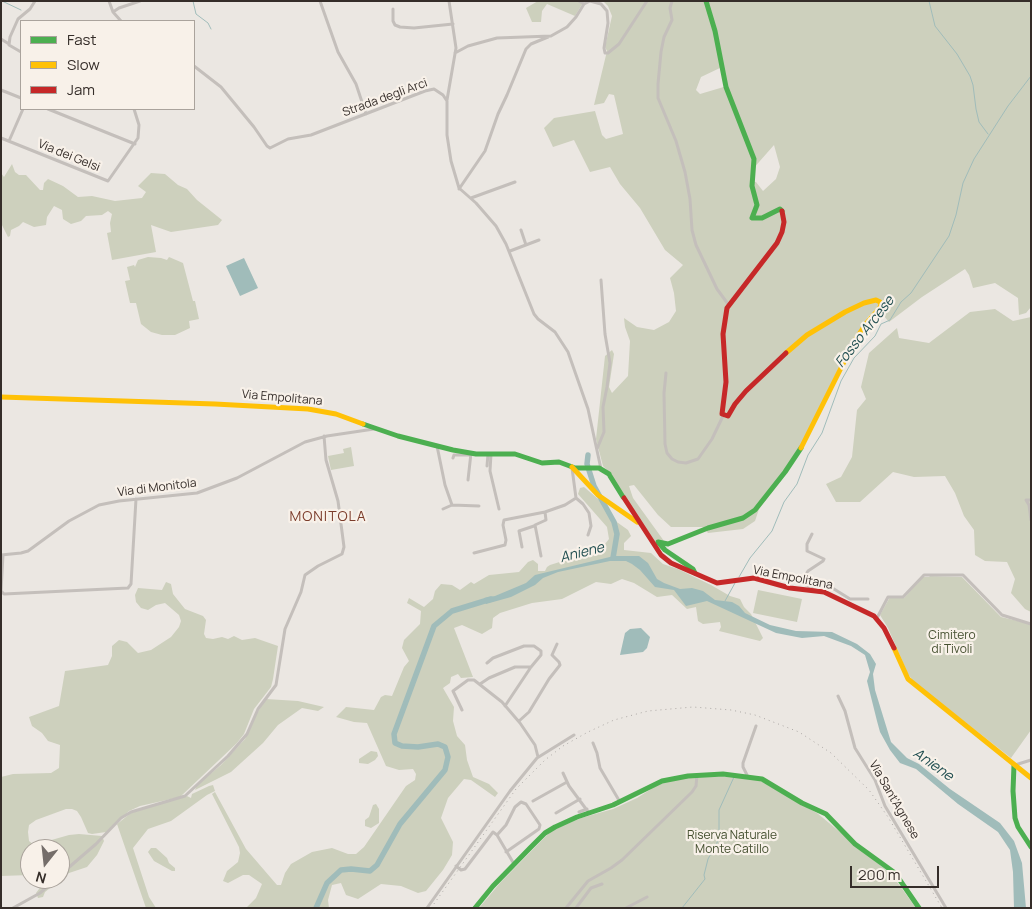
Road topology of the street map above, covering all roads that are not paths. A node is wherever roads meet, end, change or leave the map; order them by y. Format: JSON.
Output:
{"nodes":[{"id":1,"x":35,"y":1,"type":"edge"},
{"id":2,"x":109,"y":1,"type":"edge"},
{"id":3,"x":140,"y":1,"type":"edge"},
{"id":4,"x":320,"y":1,"type":"edge"},
{"id":5,"x":449,"y":1,"type":"edge"},
{"id":6,"x":579,"y":1,"type":"edge"},
{"id":7,"x":648,"y":1,"type":"edge"},
{"id":8,"x":672,"y":1,"type":"edge"},
{"id":9,"x":706,"y":1,"type":"edge"},
{"id":10,"x":584,"y":4,"type":"junction"},
{"id":11,"x":393,"y":9,"type":"dead end"},
{"id":12,"x":113,"y":12,"type":"junction"},
{"id":13,"x":120,"y":20,"type":"edge"},
{"id":14,"x":453,"y":24,"type":"junction"},
{"id":15,"x":551,"y":36,"type":"junction"},
{"id":16,"x":1,"y":39,"type":"edge"},
{"id":17,"x":9,"y":45,"type":"junction"},
{"id":18,"x":20,"y":51,"type":"edge"},
{"id":19,"x":455,"y":52,"type":"junction"},
{"id":20,"x":195,"y":67,"type":"edge"},
{"id":21,"x":1,"y":90,"type":"edge"},
{"id":22,"x":20,"y":98,"type":"edge"},
{"id":23,"x":447,"y":101,"type":"junction"},
{"id":24,"x":23,"y":110,"type":"edge"},
{"id":25,"x":50,"y":110,"type":"edge"},
{"id":26,"x":134,"y":110,"type":"edge"},
{"id":27,"x":366,"y":114,"type":"junction"},
{"id":28,"x":1,"y":138,"type":"edge"},
{"id":29,"x":9,"y":142,"type":"junction"},
{"id":30,"x":134,"y":144,"type":"junction"},
{"id":31,"x":515,"y":182,"type":"dead end"},
{"id":32,"x":459,"y":189,"type":"junction"},
{"id":33,"x":470,"y":198,"type":"junction"},
{"id":34,"x":521,"y":230,"type":"dead end"},
{"id":35,"x":540,"y":240,"type":"dead end"},
{"id":36,"x":526,"y":245,"type":"junction"},
{"id":37,"x":509,"y":251,"type":"junction"},
{"id":38,"x":601,"y":280,"type":"dead end"},
{"id":39,"x":728,"y":304,"type":"junction"},
{"id":40,"x":666,"y":373,"type":"dead end"},
{"id":41,"x":1,"y":397,"type":"edge"},
{"id":42,"x":723,"y":416,"type":"junction"},
{"id":43,"x":377,"y":428,"type":"junction"},
{"id":44,"x":324,"y":436,"type":"junction"},
{"id":45,"x":437,"y":446,"type":"junction"},
{"id":46,"x":597,"y":449,"type":"junction"},
{"id":47,"x":471,"y":454,"type":"junction"},
{"id":48,"x":489,"y":454,"type":"junction"},
{"id":49,"x":453,"y":458,"type":"dead end"},
{"id":50,"x":487,"y":466,"type":"dead end"},
{"id":51,"x":572,"y":467,"type":"junction"},
{"id":52,"x":582,"y":468,"type":"junction"},
{"id":53,"x":599,"y":468,"type":"junction"},
{"id":54,"x":580,"y":476,"type":"junction"},
{"id":55,"x":468,"y":480,"type":"dead end"},
{"id":56,"x":576,"y":498,"type":"junction"},
{"id":57,"x":136,"y":499,"type":"junction"},
{"id":58,"x":1031,"y":500,"type":"edge"},
{"id":59,"x":452,"y":505,"type":"junction"},
{"id":60,"x":478,"y":506,"type":"dead end"},
{"id":61,"x":628,"y":506,"type":"junction"},
{"id":62,"x":443,"y":509,"type":"dead end"},
{"id":63,"x":499,"y":509,"type":"dead end"},
{"id":64,"x":622,"y":510,"type":"junction"},
{"id":65,"x":545,"y":512,"type":"junction"},
{"id":66,"x":1031,"y":520,"type":"edge"},
{"id":67,"x":641,"y":525,"type":"junction"},
{"id":68,"x":534,"y":526,"type":"junction"},
{"id":69,"x":812,"y":534,"type":"dead end"},
{"id":70,"x":588,"y":535,"type":"dead end"},
{"id":71,"x":522,"y":547,"type":"dead end"},
{"id":72,"x":474,"y":553,"type":"dead end"},
{"id":73,"x":2,"y":555,"type":"edge"},
{"id":74,"x":541,"y":556,"type":"dead end"},
{"id":75,"x":695,"y":573,"type":"junction"},
{"id":76,"x":809,"y":588,"type":"junction"},
{"id":77,"x":816,"y":590,"type":"junction"},
{"id":78,"x":868,"y":599,"type":"dead end"},
{"id":79,"x":877,"y":618,"type":"junction"},
{"id":80,"x":1031,"y":624,"type":"edge"},
{"id":81,"x":557,"y":644,"type":"dead end"},
{"id":82,"x":487,"y":663,"type":"dead end"},
{"id":83,"x":531,"y":666,"type":"junction"},
{"id":84,"x":480,"y":684,"type":"junction"},
{"id":85,"x":838,"y":696,"type":"dead end"},
{"id":86,"x":505,"y":706,"type":"junction"},
{"id":87,"x":462,"y":710,"type":"dead end"},
{"id":88,"x":519,"y":722,"type":"junction"},
{"id":89,"x":756,"y":726,"type":"dead end"},
{"id":90,"x":574,"y":735,"type":"dead end"},
{"id":91,"x":593,"y":743,"type":"dead end"},
{"id":92,"x":537,"y":758,"type":"junction"},
{"id":93,"x":1031,"y":760,"type":"edge"},
{"id":94,"x":1014,"y":765,"type":"junction"},
{"id":95,"x":563,"y":773,"type":"dead end"},
{"id":96,"x":698,"y":775,"type":"junction"},
{"id":97,"x":747,"y":776,"type":"junction"},
{"id":98,"x":1031,"y":778,"type":"edge"},
{"id":99,"x":567,"y":782,"type":"junction"},
{"id":100,"x":580,"y":799,"type":"junction"},
{"id":101,"x":533,"y":802,"type":"dead end"},
{"id":102,"x":620,"y":802,"type":"junction"},
{"id":103,"x":588,"y":811,"type":"junction"},
{"id":104,"x":579,"y":812,"type":"dead end"},
{"id":105,"x":556,"y":813,"type":"dead end"},
{"id":106,"x":497,"y":835,"type":"junction"},
{"id":107,"x":1031,"y":847,"type":"edge"},
{"id":108,"x":506,"y":852,"type":"junction"},
{"id":109,"x":514,"y":864,"type":"junction"},
{"id":110,"x":70,"y":866,"type":"edge"},
{"id":111,"x":456,"y":866,"type":"junction"},
{"id":112,"x":602,"y":884,"type":"dead end"},
{"id":113,"x":45,"y":889,"type":"edge"},
{"id":114,"x":647,"y":897,"type":"dead end"},
{"id":115,"x":13,"y":908,"type":"edge"},
{"id":116,"x":426,"y":908,"type":"edge"},
{"id":117,"x":475,"y":908,"type":"edge"},
{"id":118,"x":566,"y":908,"type":"edge"},
{"id":119,"x":576,"y":908,"type":"edge"},
{"id":120,"x":626,"y":908,"type":"edge"},
{"id":121,"x":919,"y":908,"type":"edge"},
{"id":122,"x":946,"y":908,"type":"edge"}],
"edges":[{"from":1,"to":17,"type":"street"},
{"from":2,"to":12,"type":"street"},
{"from":3,"to":12,"type":"street"},
{"from":4,"to":27,"type":"street"},
{"from":5,"to":14,"type":"street"},
{"from":6,"to":10,"type":"street"},
{"from":7,"to":10,"type":"street"},
{"from":8,"to":39,"type":"street"},
{"from":9,"to":39,"type":"main road"},
{"from":10,"to":15,"type":"street"},
{"from":11,"to":14,"type":"street"},
{"from":12,"to":13,"type":"street"},
{"from":14,"to":19,"type":"street"},
{"from":15,"to":19,"type":"street"},
{"from":15,"to":32,"type":"street"},
{"from":16,"to":17,"type":"street"},
{"from":17,"to":18,"type":"street"},
{"from":19,"to":23,"type":"street"},
{"from":20,"to":27,"type":"street","name":"Strada degli Arci"},
{"from":21,"to":22,"type":"street"},
{"from":23,"to":27,"type":"street","name":"Strada degli Arci"},
{"from":23,"to":32,"type":"street"},
{"from":24,"to":29,"type":"street"},
{"from":25,"to":30,"type":"street"},
{"from":26,"to":30,"type":"street","name":"Via dei Gelsi"},
{"from":28,"to":29,"type":"street","name":"Via dei Gelsi"},
{"from":29,"to":30,"type":"street","name":"Via dei Gelsi"},
{"from":31,"to":33,"type":"street"},
{"from":32,"to":33,"type":"street"},
{"from":33,"to":37,"type":"street"},
{"from":34,"to":36,"type":"street"},
{"from":35,"to":36,"type":"street"},
{"from":36,"to":37,"type":"street"},
{"from":37,"to":46,"type":"street"},
{"from":38,"to":46,"type":"street"},
{"from":39,"to":42,"type":"main road"},
{"from":40,"to":42,"type":"street"},
{"from":41,"to":43,"type":"main road","name":"Via Empolitana"},
{"from":42,"to":75,"type":"main road"},
{"from":43,"to":44,"type":"street","name":"Via di Monitola"},
{"from":43,"to":45,"type":"main road","name":"Via Empolitana"},
{"from":44,"to":57,"type":"street","name":"Via di Monitola"},
{"from":44,"to":110,"type":"street"},
{"from":45,"to":47,"type":"main road","name":"Via Empolitana"},
{"from":45,"to":59,"type":"street"},
{"from":46,"to":53,"type":"street"},
{"from":47,"to":48,"type":"main road","name":"Via Empolitana"},
{"from":47,"to":49,"type":"street"},
{"from":47,"to":55,"type":"street"},
{"from":48,"to":50,"type":"street"},
{"from":48,"to":51,"type":"main road","name":"Via Empolitana"},
{"from":48,"to":63,"type":"street"},
{"from":51,"to":52,"type":"main road","name":"Via Empolitana"},
{"from":51,"to":54,"type":"main road"},
{"from":51,"to":56,"type":"street"},
{"from":52,"to":53,"type":"main road","name":"Via Empolitana"},
{"from":52,"to":54,"type":"main road"},
{"from":53,"to":61,"type":"main road","name":"Via Empolitana"},
{"from":54,"to":64,"type":"main road"},
{"from":56,"to":65,"type":"street"},
{"from":56,"to":70,"type":"street"},
{"from":57,"to":73,"type":"street","name":"Via di Monitola"},
{"from":57,"to":73,"type":"street"},
{"from":58,"to":66,"type":"street"},
{"from":59,"to":60,"type":"street"},
{"from":59,"to":62,"type":"street"},
{"from":61,"to":64,"type":"main road"},
{"from":61,"to":67,"type":"main road","name":"Via Empolitana"},
{"from":64,"to":67,"type":"main road"},
{"from":65,"to":68,"type":"street"},
{"from":65,"to":72,"type":"street"},
{"from":67,"to":75,"type":"main road","name":"Via Empolitana"},
{"from":68,"to":71,"type":"street"},
{"from":68,"to":74,"type":"street"},
{"from":69,"to":76,"type":"street"},
{"from":75,"to":77,"type":"main road","name":"Via Empolitana"},
{"from":76,"to":77,"type":"street"},
{"from":76,"to":78,"type":"street"},
{"from":77,"to":79,"type":"main road","name":"Via Empolitana"},
{"from":79,"to":80,"type":"street"},
{"from":79,"to":94,"type":"main road"},
{"from":81,"to":88,"type":"street"},
{"from":82,"to":83,"type":"street"},
{"from":83,"to":84,"type":"street"},
{"from":83,"to":86,"type":"street"},
{"from":84,"to":86,"type":"street"},
{"from":84,"to":87,"type":"street"},
{"from":85,"to":122,"type":"street","name":"Via Sant'Agnese"},
{"from":86,"to":88,"type":"street"},
{"from":88,"to":92,"type":"street"},
{"from":89,"to":97,"type":"street"},
{"from":90,"to":92,"type":"street"},
{"from":91,"to":102,"type":"street"},
{"from":92,"to":111,"type":"street"},
{"from":93,"to":94,"type":"street"},
{"from":94,"to":98,"type":"main road"},
{"from":94,"to":107,"type":"main road"},
{"from":95,"to":99,"type":"street"},
{"from":96,"to":97,"type":"main road"},
{"from":96,"to":102,"type":"main road"},
{"from":96,"to":118,"type":"street"},
{"from":97,"to":121,"type":"main road"},
{"from":99,"to":100,"type":"street"},
{"from":99,"to":101,"type":"street"},
{"from":100,"to":103,"type":"street"},
{"from":100,"to":105,"type":"street"},
{"from":102,"to":103,"type":"main road"},
{"from":103,"to":104,"type":"street"},
{"from":103,"to":109,"type":"main road"},
{"from":106,"to":108,"type":"street"},
{"from":106,"to":108,"type":"street"},
{"from":106,"to":111,"type":"street"},
{"from":108,"to":109,"type":"street"},
{"from":109,"to":117,"type":"main road"},
{"from":111,"to":116,"type":"street"},
{"from":112,"to":119,"type":"street"},
{"from":113,"to":115,"type":"street"},
{"from":114,"to":120,"type":"street"}]}
